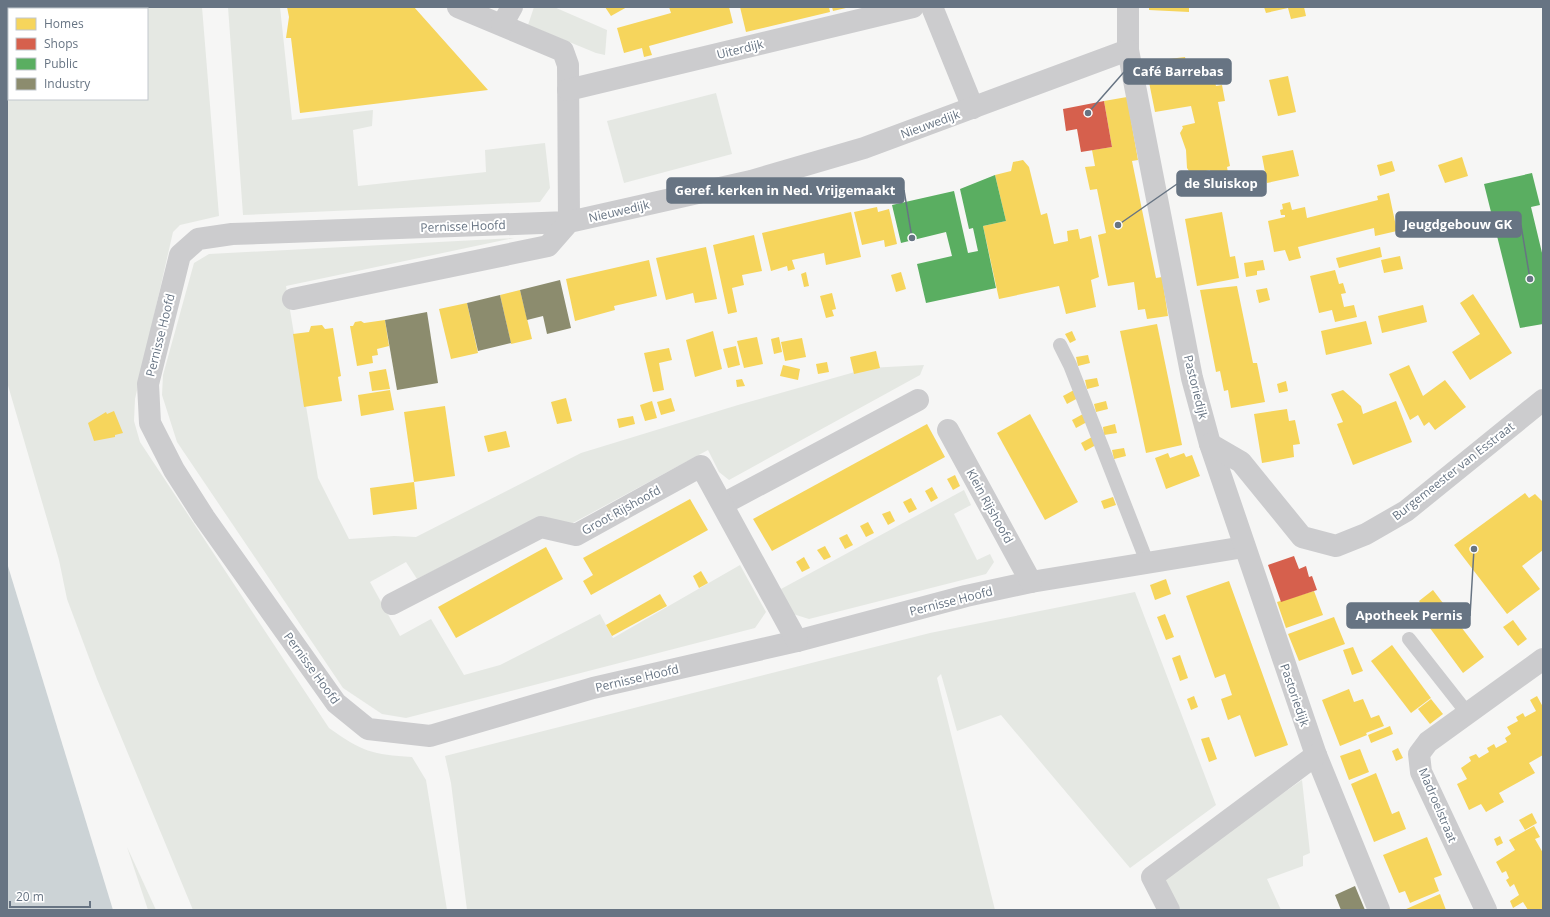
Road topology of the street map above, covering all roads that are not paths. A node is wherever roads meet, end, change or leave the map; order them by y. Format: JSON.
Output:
{"nodes":[{"id":1,"x":458,"y":7,"type":"edge"},
{"id":2,"x":913,"y":7,"type":"edge"},
{"id":3,"x":932,"y":7,"type":"edge"},
{"id":4,"x":1128,"y":7,"type":"edge"},
{"id":5,"x":507,"y":16,"type":"edge"},
{"id":6,"x":1128,"y":50,"type":"junction"},
{"id":7,"x":568,"y":90,"type":"junction"},
{"id":8,"x":973,"y":108,"type":"junction"},
{"id":9,"x":569,"y":222,"type":"junction"},
{"id":10,"x":293,"y":299,"type":"dead end"},
{"id":11,"x":1060,"y":345,"type":"dead end"},
{"id":12,"x":918,"y":400,"type":"dead end"},
{"id":13,"x":1543,"y":400,"type":"edge"},
{"id":14,"x":948,"y":430,"type":"dead end"},
{"id":15,"x":1210,"y":444,"type":"junction"},
{"id":16,"x":722,"y":504,"type":"junction"},
{"id":17,"x":1244,"y":547,"type":"junction"},
{"id":18,"x":1147,"y":562,"type":"junction"},
{"id":19,"x":1031,"y":582,"type":"junction"},
{"id":20,"x":392,"y":604,"type":"dead end"},
{"id":21,"x":1409,"y":638,"type":"dead end"},
{"id":22,"x":797,"y":641,"type":"junction"},
{"id":23,"x":1543,"y":659,"type":"edge"},
{"id":24,"x":1468,"y":714,"type":"junction"},
{"id":25,"x":1316,"y":755,"type":"junction"},
{"id":26,"x":1169,"y":910,"type":"edge"},
{"id":27,"x":1379,"y":910,"type":"edge"},
{"id":28,"x":1486,"y":910,"type":"edge"}],
"edges":[{"from":1,"to":5,"type":"street"},
{"from":2,"to":7,"type":"street","name":"Uiterdijk"},
{"from":3,"to":8,"type":"street"},
{"from":4,"to":6,"type":"street","name":"Pastoriedijk"},
{"from":5,"to":7,"type":"street"},
{"from":6,"to":8,"type":"street","name":"Nieuwedijk"},
{"from":6,"to":15,"type":"street","name":"Pastoriedijk"},
{"from":7,"to":9,"type":"street"},
{"from":8,"to":9,"type":"street","name":"Nieuwedijk"},
{"from":9,"to":10,"type":"street"},
{"from":9,"to":22,"type":"street","name":"Pernisse Hoofd"},
{"from":11,"to":18,"type":"lane"},
{"from":12,"to":16,"type":"street"},
{"from":13,"to":15,"type":"street","name":"Burgemeester van Esstraat"},
{"from":14,"to":19,"type":"street","name":"Klein Rijshoofd"},
{"from":15,"to":17,"type":"street","name":"Pastoriedijk"},
{"from":16,"to":20,"type":"street","name":"Groot Rijshoofd"},
{"from":16,"to":22,"type":"street","name":"Groot Rijshoofd"},
{"from":17,"to":18,"type":"street","name":"Pernisse Hoofd"},
{"from":17,"to":25,"type":"street","name":"Pastoriedijk"},
{"from":18,"to":19,"type":"street","name":"Pernisse Hoofd"},
{"from":19,"to":22,"type":"street","name":"Pernisse Hoofd"},
{"from":21,"to":24,"type":"lane"},
{"from":23,"to":24,"type":"street","name":"Madroelstraat"},
{"from":24,"to":28,"type":"street","name":"Madroelstraat"},
{"from":25,"to":26,"type":"street"},
{"from":25,"to":27,"type":"street","name":"Pastoriedijk"}]}
